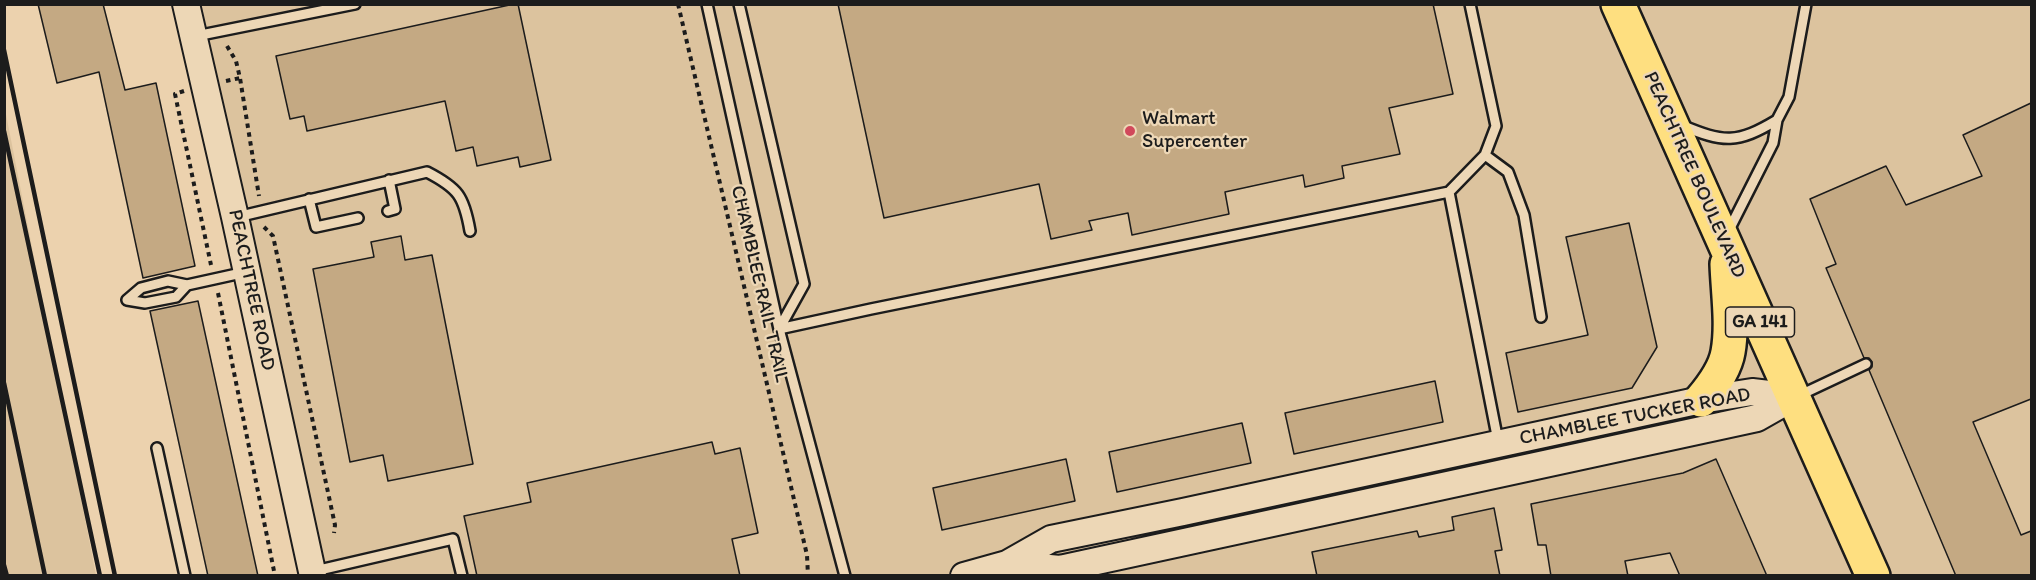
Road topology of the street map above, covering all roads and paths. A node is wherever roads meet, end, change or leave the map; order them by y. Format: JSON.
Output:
{"nodes":[{"id":1,"x":186,"y":4,"type":"edge"},
{"id":2,"x":355,"y":4,"type":"edge"},
{"id":3,"x":678,"y":4,"type":"edge"},
{"id":4,"x":707,"y":4,"type":"edge"},
{"id":5,"x":739,"y":4,"type":"edge"},
{"id":6,"x":1470,"y":4,"type":"edge"},
{"id":7,"x":1618,"y":4,"type":"edge"},
{"id":8,"x":1806,"y":4,"type":"edge"},
{"id":9,"x":194,"y":36,"type":"junction"},
{"id":10,"x":240,"y":78,"type":"dead end"},
{"id":11,"x":175,"y":94,"type":"dead end"},
{"id":12,"x":1670,"y":120,"type":"junction"},
{"id":13,"x":1777,"y":120,"type":"junction"},
{"id":14,"x":1485,"y":155,"type":"junction"},
{"id":15,"x":389,"y":180,"type":"junction"},
{"id":16,"x":258,"y":184,"type":"dead end"},
{"id":17,"x":1449,"y":192,"type":"junction"},
{"id":18,"x":309,"y":199,"type":"junction"},
{"id":19,"x":388,"y":211,"type":"dead end"},
{"id":20,"x":235,"y":217,"type":"junction"},
{"id":21,"x":358,"y":218,"type":"dead end"},
{"id":22,"x":264,"y":229,"type":"dead end"},
{"id":23,"x":470,"y":231,"type":"dead end"},
{"id":24,"x":1725,"y":244,"type":"junction"},
{"id":25,"x":210,"y":261,"type":"dead end"},
{"id":26,"x":246,"y":272,"type":"junction"},
{"id":27,"x":187,"y":285,"type":"junction"},
{"id":28,"x":218,"y":295,"type":"dead end"},
{"id":29,"x":1541,"y":317,"type":"dead end"},
{"id":30,"x":779,"y":329,"type":"junction"},
{"id":31,"x":1866,"y":364,"type":"dead end"},
{"id":32,"x":1794,"y":398,"type":"junction"},
{"id":33,"x":1701,"y":400,"type":"junction"},
{"id":34,"x":1499,"y":443,"type":"junction"},
{"id":35,"x":157,"y":448,"type":"dead end"},
{"id":36,"x":334,"y":534,"type":"dead end"},
{"id":37,"x":1007,"y":564,"type":"junction"},
{"id":38,"x":808,"y":573,"type":"edge"},
{"id":39,"x":313,"y":574,"type":"edge"},
{"id":40,"x":185,"y":576,"type":"edge"},
{"id":41,"x":275,"y":576,"type":"edge"},
{"id":42,"x":462,"y":576,"type":"edge"},
{"id":43,"x":845,"y":576,"type":"edge"},
{"id":44,"x":964,"y":576,"type":"edge"},
{"id":45,"x":1873,"y":576,"type":"edge"}],
"edges":[{"from":1,"to":9,"type":"main road","name":"PEACHTREE ROAD"},
{"from":2,"to":9,"type":"lane"},
{"from":3,"to":38,"type":"path","name":"CHAMBLEE RAIL TRAIL"},
{"from":4,"to":30,"type":"lane"},
{"from":5,"to":30,"type":"lane"},
{"from":6,"to":14,"type":"lane"},
{"from":7,"to":12,"type":"highway","name":"PEACHTREE BOULEVARD","number":"GA 141"},
{"from":8,"to":13,"type":"lane"},
{"from":9,"to":20,"type":"main road","name":"PEACHTREE ROAD"},
{"from":10,"to":16,"type":"path"},
{"from":11,"to":25,"type":"path"},
{"from":12,"to":13,"type":"lane"},
{"from":12,"to":24,"type":"highway","name":"PEACHTREE BOULEVARD","number":"GA 141"},
{"from":13,"to":24,"type":"lane"},
{"from":14,"to":17,"type":"lane"},
{"from":14,"to":29,"type":"lane"},
{"from":15,"to":18,"type":"lane"},
{"from":15,"to":19,"type":"lane"},
{"from":15,"to":23,"type":"lane"},
{"from":17,"to":30,"type":"lane"},
{"from":17,"to":34,"type":"lane"},
{"from":18,"to":20,"type":"lane"},
{"from":18,"to":21,"type":"lane"},
{"from":20,"to":26,"type":"main road","name":"PEACHTREE ROAD"},
{"from":22,"to":36,"type":"path"},
{"from":24,"to":32,"type":"highway","name":"PEACHTREE BOULEVARD","number":"GA 141"},
{"from":24,"to":33,"type":"highway"},
{"from":26,"to":27,"type":"lane"},
{"from":26,"to":39,"type":"main road","name":"PEACHTREE ROAD"},
{"from":27,"to":27,"type":"lane"},
{"from":28,"to":41,"type":"path"},
{"from":30,"to":43,"type":"lane"},
{"from":31,"to":32,"type":"lane"},
{"from":32,"to":33,"type":"main road","name":"CHAMBLEE TUCKER ROAD"},
{"from":32,"to":37,"type":"main road","name":"CHAMBLEE TUCKER ROAD"},
{"from":32,"to":45,"type":"highway","name":"PEACHTREE BOULEVARD","number":"GA 141"},
{"from":33,"to":34,"type":"main road","name":"CHAMBLEE TUCKER ROAD"},
{"from":34,"to":37,"type":"main road","name":"CHAMBLEE TUCKER ROAD"},
{"from":35,"to":40,"type":"lane"},
{"from":37,"to":44,"type":"main road","name":"CHAMBLEE TUCKER ROAD"},
{"from":39,"to":42,"type":"lane"}]}
